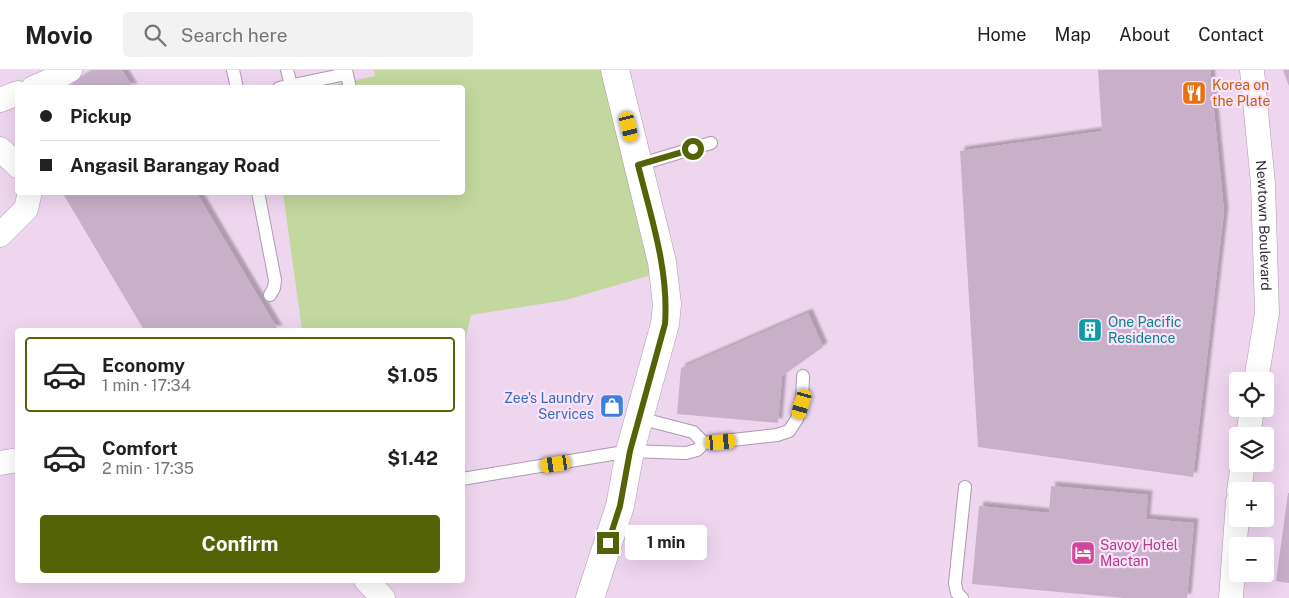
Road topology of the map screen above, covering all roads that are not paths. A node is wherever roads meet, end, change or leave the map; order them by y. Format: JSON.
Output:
{"nodes":[{"id":1,"x":70,"y":70,"type":"edge"},
{"id":2,"x":233,"y":70,"type":"edge"},
{"id":3,"x":288,"y":70,"type":"edge"},
{"id":4,"x":615,"y":70,"type":"edge"},
{"id":5,"x":1252,"y":70,"type":"edge"},
{"id":6,"x":346,"y":72,"type":"edge"},
{"id":7,"x":40,"y":85,"type":"edge"},
{"id":8,"x":237,"y":85,"type":"edge"},
{"id":9,"x":285,"y":85,"type":"edge"},
{"id":10,"x":289,"y":85,"type":"edge"},
{"id":11,"x":349,"y":85,"type":"edge"},
{"id":12,"x":15,"y":94,"type":"edge"},
{"id":13,"x":0,"y":100,"type":"edge"},
{"id":14,"x":711,"y":143,"type":"dead end"},
{"id":15,"x":0,"y":149,"type":"edge"},
{"id":16,"x":15,"y":163,"type":"edge"},
{"id":17,"x":638,"y":165,"type":"junction"},
{"id":18,"x":29,"y":195,"type":"edge"},
{"id":19,"x":259,"y":195,"type":"edge"},
{"id":20,"x":0,"y":235,"type":"edge"},
{"id":21,"x":270,"y":295,"type":"dead end"},
{"id":22,"x":1257,"y":372,"type":"edge"},
{"id":23,"x":804,"y":376,"type":"dead end"},
{"id":24,"x":639,"y":418,"type":"junction"},
{"id":25,"x":704,"y":443,"type":"junction"},
{"id":26,"x":630,"y":451,"type":"junction"},
{"id":27,"x":15,"y":460,"type":"edge"},
{"id":28,"x":0,"y":463,"type":"edge"},
{"id":29,"x":465,"y":478,"type":"edge"},
{"id":30,"x":965,"y":487,"type":"dead end"},
{"id":31,"x":1236,"y":527,"type":"edge"},
{"id":32,"x":369,"y":583,"type":"edge"},
{"id":33,"x":383,"y":598,"type":"edge"},
{"id":34,"x":590,"y":598,"type":"edge"},
{"id":35,"x":962,"y":598,"type":"edge"},
{"id":36,"x":1231,"y":598,"type":"edge"}],
"edges":[{"from":1,"to":7,"type":"street"},
{"from":2,"to":8,"type":"lane"},
{"from":3,"to":9,"type":"lane"},
{"from":4,"to":17,"type":"street"},
{"from":5,"to":22,"type":"street","name":"Newtown Boulevard"},
{"from":6,"to":10,"type":"lane"},
{"from":6,"to":11,"type":"lane"},
{"from":12,"to":13,"type":"street"},
{"from":14,"to":17,"type":"lane"},
{"from":15,"to":16,"type":"street"},
{"from":17,"to":24,"type":"street"},
{"from":18,"to":20,"type":"street"},
{"from":19,"to":21,"type":"lane"},
{"from":23,"to":25,"type":"lane"},
{"from":24,"to":25,"type":"lane"},
{"from":24,"to":26,"type":"street"},
{"from":25,"to":26,"type":"lane"},
{"from":26,"to":29,"type":"lane"},
{"from":26,"to":34,"type":"street"},
{"from":27,"to":28,"type":"street"},
{"from":30,"to":35,"type":"lane"},
{"from":31,"to":36,"type":"street"},
{"from":32,"to":33,"type":"street"}]}
